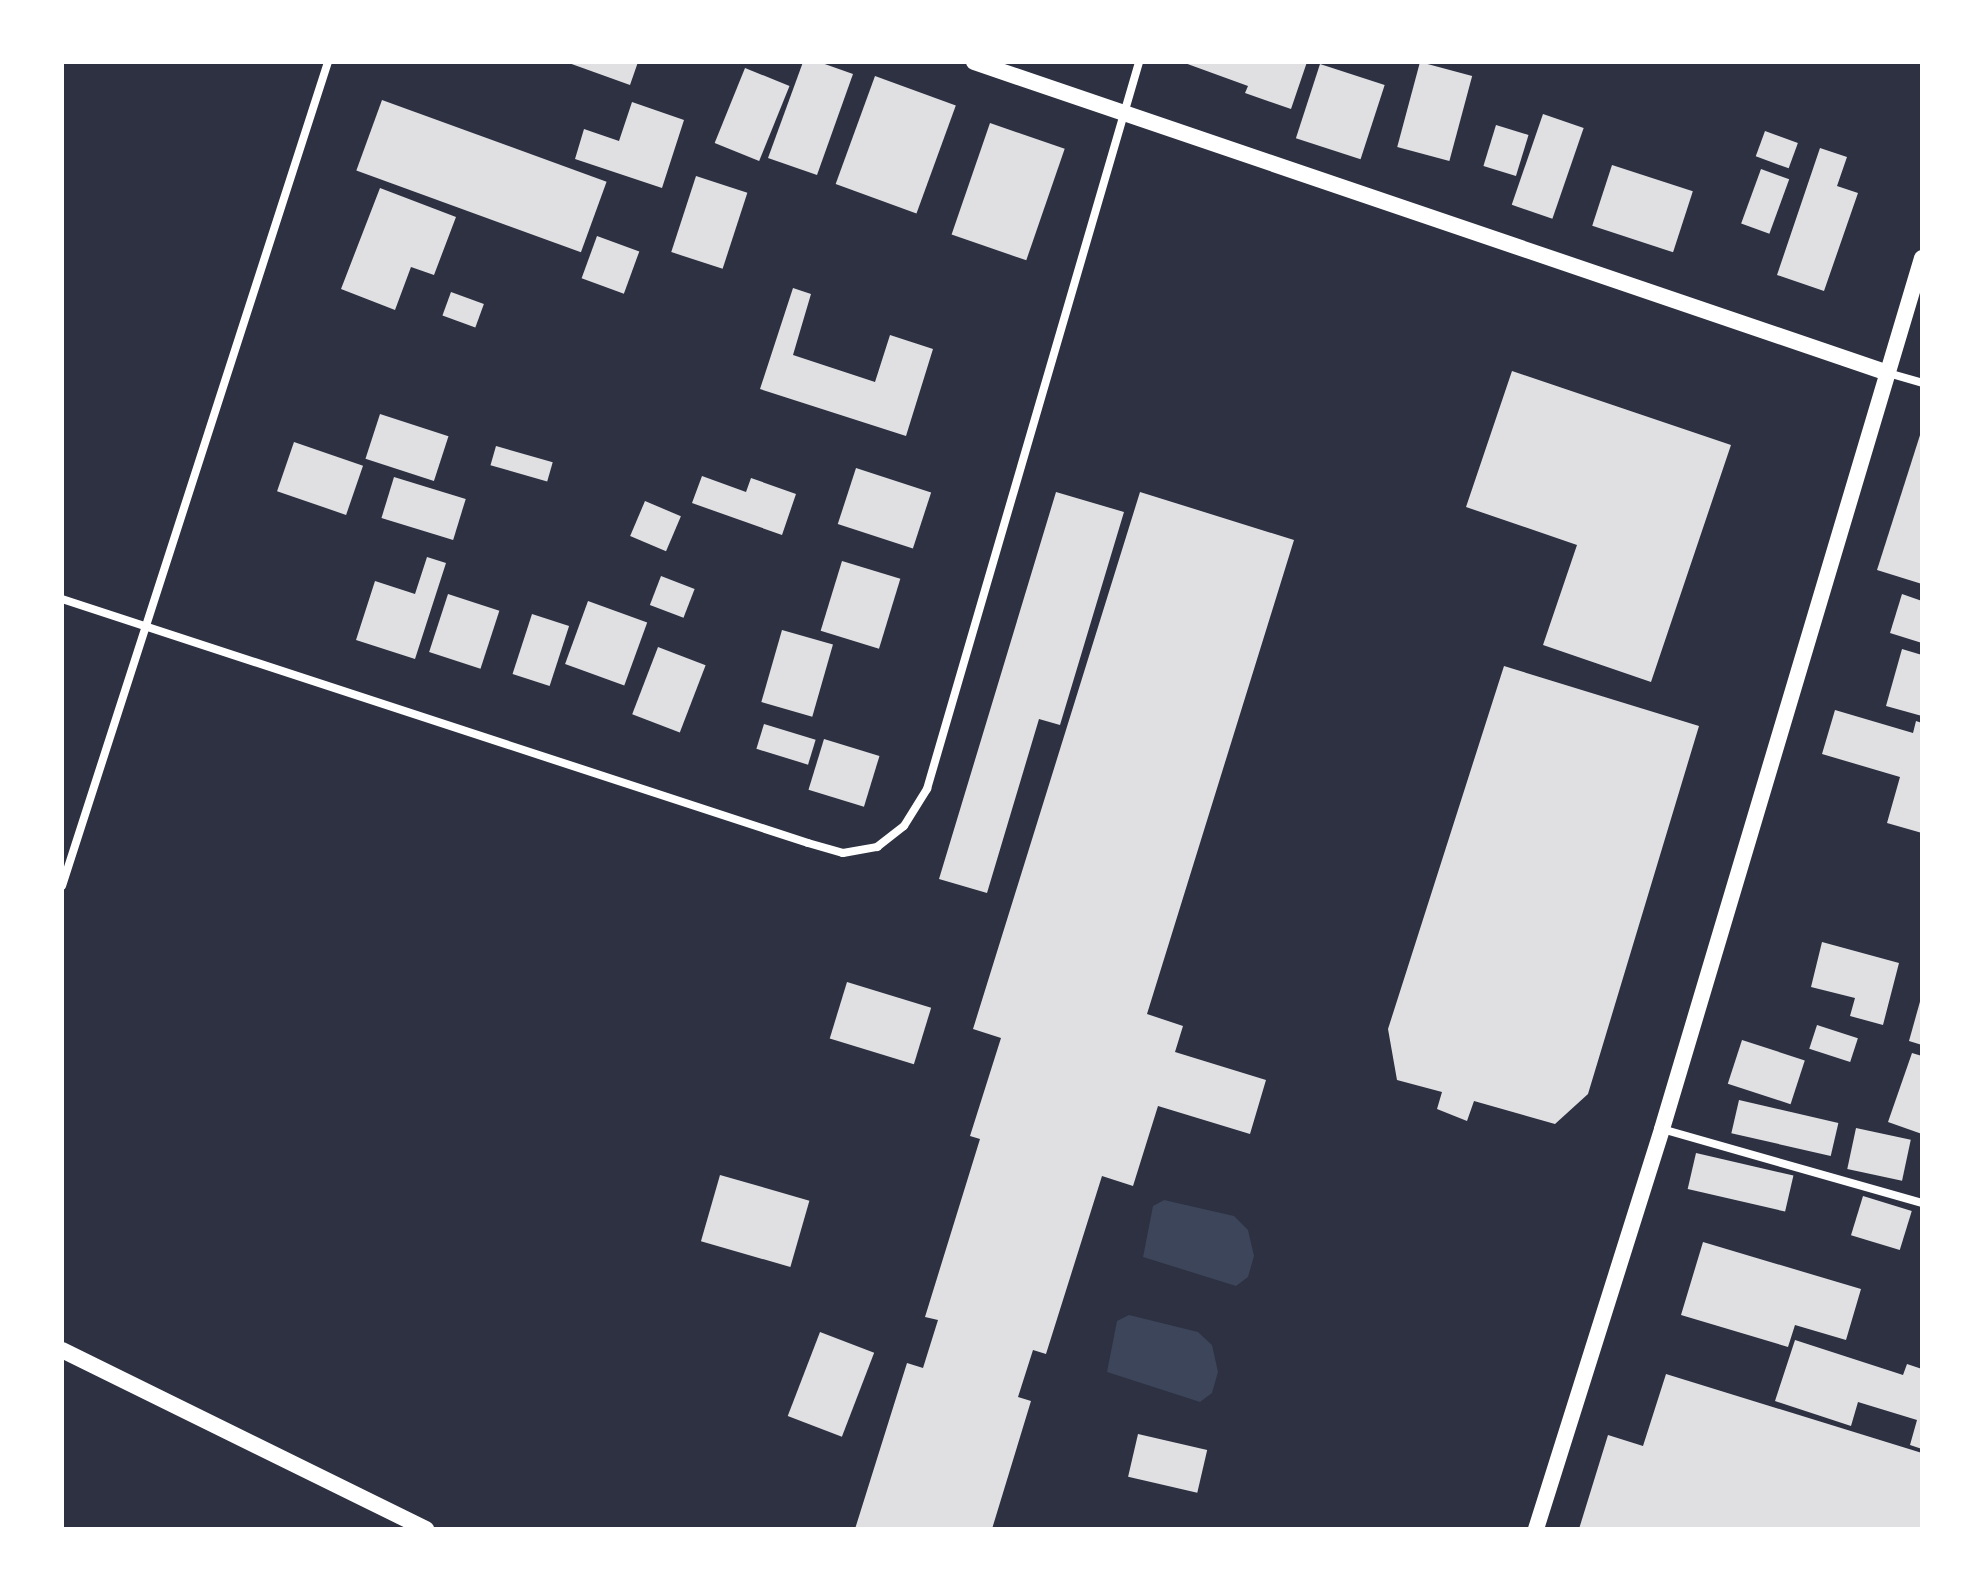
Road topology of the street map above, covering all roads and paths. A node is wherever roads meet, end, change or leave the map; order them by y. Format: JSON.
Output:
{"nodes":[{"id":1,"x":328,"y":62,"type":"edge"},
{"id":2,"x":974,"y":62,"type":"edge"},
{"id":3,"x":1139,"y":62,"type":"edge"},
{"id":4,"x":1124,"y":113,"type":"junction"},
{"id":5,"x":1922,"y":258,"type":"edge"},
{"id":6,"x":1888,"y":373,"type":"junction"},
{"id":7,"x":1922,"y":383,"type":"edge"},
{"id":8,"x":62,"y":599,"type":"edge"},
{"id":9,"x":145,"y":625,"type":"junction"},
{"id":10,"x":62,"y":886,"type":"edge"},
{"id":11,"x":1662,"y":1129,"type":"junction"},
{"id":12,"x":1922,"y":1203,"type":"edge"},
{"id":13,"x":62,"y":1350,"type":"edge"},
{"id":14,"x":426,"y":1529,"type":"edge"},
{"id":15,"x":1536,"y":1529,"type":"edge"}],
"edges":[{"from":1,"to":9,"type":"street"},
{"from":2,"to":4,"type":"main road"},
{"from":3,"to":4,"type":"street"},
{"from":4,"to":6,"type":"main road"},
{"from":4,"to":9,"type":"street"},
{"from":5,"to":6,"type":"main road"},
{"from":6,"to":7,"type":"street"},
{"from":6,"to":11,"type":"main road"},
{"from":8,"to":9,"type":"street"},
{"from":9,"to":10,"type":"street"},
{"from":11,"to":12,"type":"street"},
{"from":11,"to":15,"type":"main road"},
{"from":13,"to":14,"type":"main road"}]}
